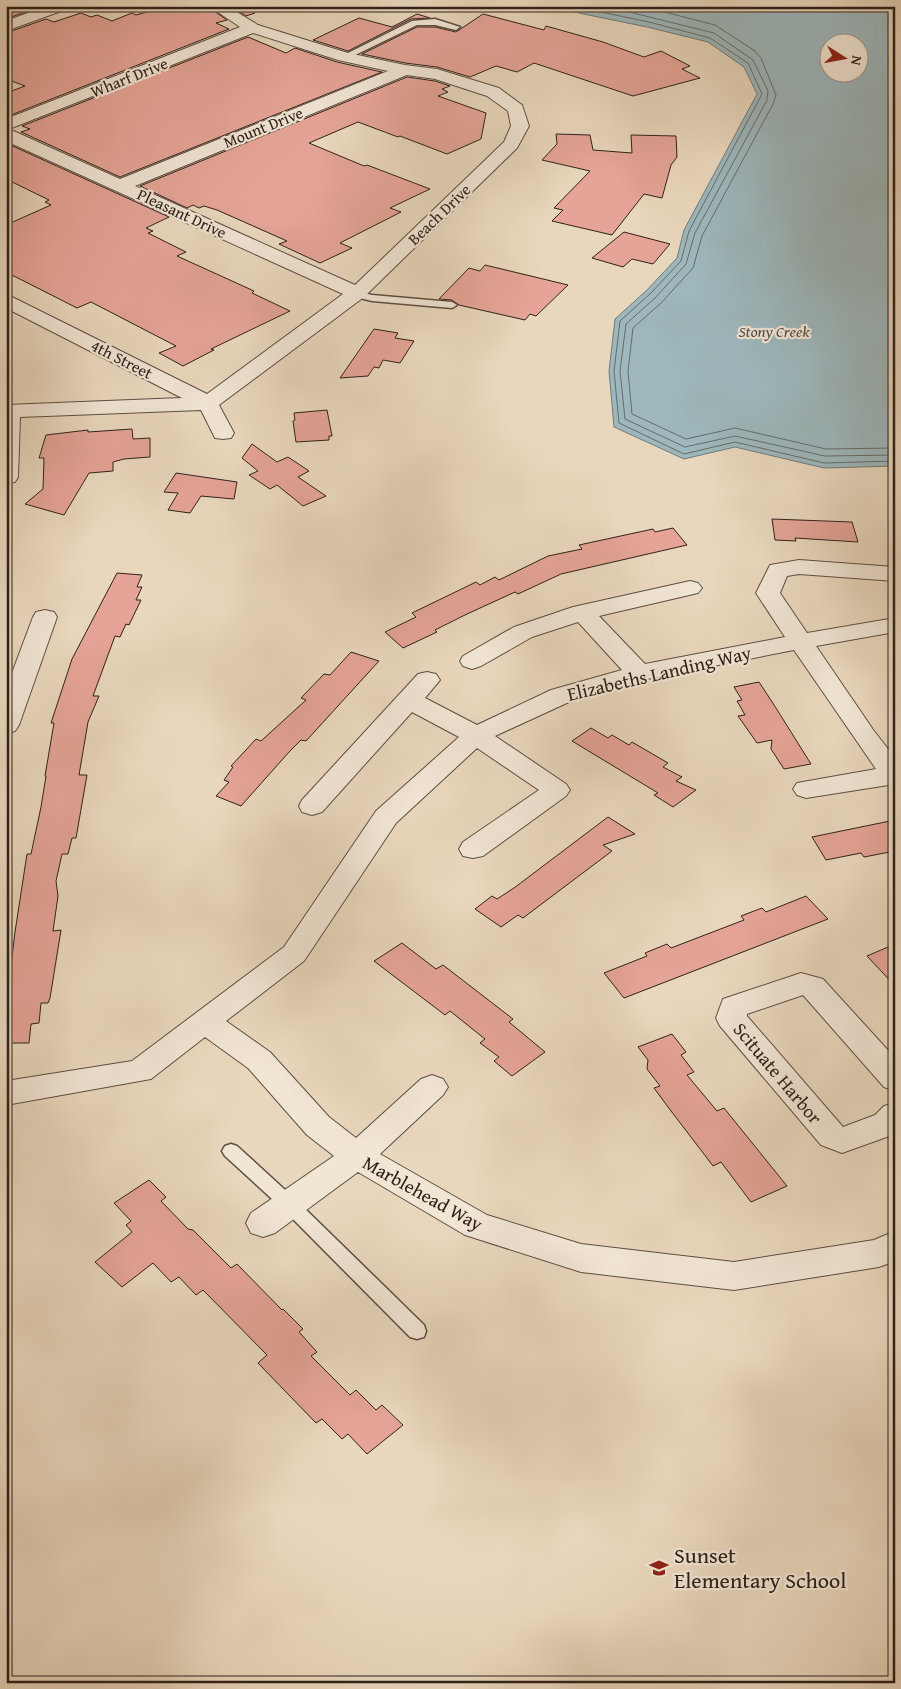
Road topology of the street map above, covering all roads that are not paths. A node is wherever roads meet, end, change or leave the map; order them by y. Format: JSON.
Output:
{"nodes":[{"id":1,"x":62,"y":6,"type":"edge"},
{"id":2,"x":216,"y":6,"type":"edge"},
{"id":3,"x":6,"y":26,"type":"edge"},
{"id":4,"x":252,"y":28,"type":"junction"},
{"id":5,"x":456,"y":28,"type":"dead end"},
{"id":6,"x":344,"y":57,"type":"junction"},
{"id":7,"x":405,"y":70,"type":"junction"},
{"id":8,"x":6,"y":125,"type":"edge"},
{"id":9,"x":6,"y":134,"type":"edge"},
{"id":10,"x":122,"y":185,"type":"junction"},
{"id":11,"x":356,"y":294,"type":"junction"},
{"id":12,"x":6,"y":300,"type":"edge"},
{"id":13,"x":452,"y":305,"type":"dead end"},
{"id":14,"x":208,"y":403,"type":"junction"},
{"id":15,"x":8,"y":411,"type":"edge"},
{"id":16,"x":223,"y":433,"type":"dead end"},
{"id":17,"x":7,"y":477,"type":"edge"},
{"id":18,"x":895,"y":574,"type":"edge"},
{"id":19,"x":690,"y":588,"type":"dead end"},
{"id":20,"x":582,"y":612,"type":"junction"},
{"id":21,"x":45,"y":617,"type":"dead end"},
{"id":22,"x":895,"y":625,"type":"edge"},
{"id":23,"x":801,"y":641,"type":"junction"},
{"id":24,"x":472,"y":661,"type":"dead end"},
{"id":25,"x":639,"y":673,"type":"junction"},
{"id":26,"x":426,"y":680,"type":"dead end"},
{"id":27,"x":409,"y":700,"type":"junction"},
{"id":28,"x":6,"y":725,"type":"edge"},
{"id":29,"x":476,"y":735,"type":"junction"},
{"id":30,"x":894,"y":775,"type":"edge"},
{"id":31,"x":806,"y":789,"type":"dead end"},
{"id":32,"x":312,"y":806,"type":"dead end"},
{"id":33,"x":473,"y":849,"type":"dead end"},
{"id":34,"x":204,"y":1022,"type":"junction"},
{"id":35,"x":895,"y":1079,"type":"edge"},
{"id":36,"x":432,"y":1087,"type":"dead end"},
{"id":37,"x":6,"y":1093,"type":"edge"},
{"id":38,"x":892,"y":1125,"type":"edge"},
{"id":39,"x":231,"y":1151,"type":"dead end"},
{"id":40,"x":357,"y":1156,"type":"junction"},
{"id":41,"x":289,"y":1204,"type":"junction"},
{"id":42,"x":263,"y":1223,"type":"dead end"},
{"id":43,"x":895,"y":1245,"type":"edge"},
{"id":44,"x":417,"y":1331,"type":"dead end"}],
"edges":[{"from":1,"to":3,"type":"street"},
{"from":2,"to":4,"type":"street","name":"Beach Drive"},
{"from":4,"to":6,"type":"street","name":"Beach Drive"},
{"from":4,"to":8,"type":"street","name":"Wharf Drive"},
{"from":5,"to":6,"type":"lane"},
{"from":6,"to":7,"type":"street","name":"Beach Drive"},
{"from":7,"to":10,"type":"street","name":"Mount Drive"},
{"from":7,"to":11,"type":"street","name":"Beach Drive"},
{"from":9,"to":10,"type":"street","name":"Pleasant Drive"},
{"from":10,"to":11,"type":"street","name":"Pleasant Drive"},
{"from":11,"to":13,"type":"lane"},
{"from":11,"to":14,"type":"street","name":"Beach Drive"},
{"from":12,"to":14,"type":"street","name":"4th Street"},
{"from":14,"to":15,"type":"street"},
{"from":14,"to":16,"type":"street"},
{"from":15,"to":17,"type":"street"},
{"from":18,"to":23,"type":"street"},
{"from":19,"to":20,"type":"street"},
{"from":20,"to":24,"type":"street"},
{"from":20,"to":25,"type":"street"},
{"from":21,"to":28,"type":"street"},
{"from":22,"to":23,"type":"street","name":"Elizabeths Landing Way"},
{"from":23,"to":25,"type":"street","name":"Elizabeths Landing Way"},
{"from":23,"to":30,"type":"street"},
{"from":25,"to":29,"type":"street","name":"Elizabeths Landing Way"},
{"from":26,"to":27,"type":"street"},
{"from":27,"to":29,"type":"street"},
{"from":27,"to":32,"type":"street"},
{"from":29,"to":33,"type":"street"},
{"from":29,"to":34,"type":"street","name":"Elizabeths Landing Way"},
{"from":30,"to":31,"type":"street"},
{"from":34,"to":37,"type":"street","name":"Elizabeths Landing Way"},
{"from":34,"to":40,"type":"street","name":"Marblehead Way"},
{"from":35,"to":38,"type":"street","name":"Scituate Harbor"},
{"from":36,"to":40,"type":"street"},
{"from":39,"to":41,"type":"lane"},
{"from":40,"to":41,"type":"street"},
{"from":40,"to":43,"type":"street","name":"Marblehead Way"},
{"from":41,"to":42,"type":"street"},
{"from":41,"to":44,"type":"lane"}]}
